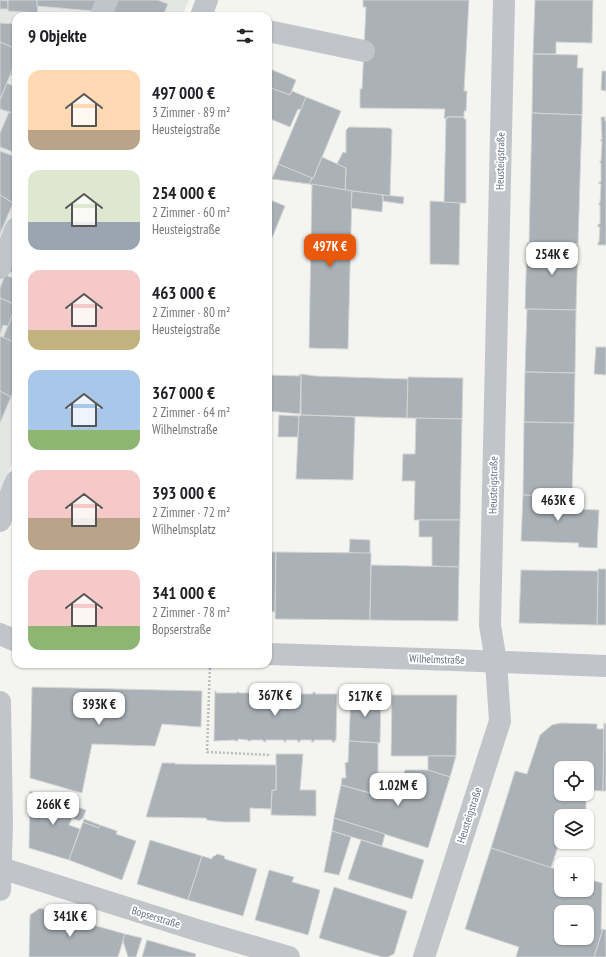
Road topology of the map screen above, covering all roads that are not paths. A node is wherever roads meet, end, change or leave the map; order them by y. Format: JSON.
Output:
{"nodes":[{"id":1,"x":107,"y":0,"type":"edge"},
{"id":2,"x":207,"y":0,"type":"edge"},
{"id":3,"x":504,"y":0,"type":"edge"},
{"id":4,"x":102,"y":12,"type":"edge"},
{"id":5,"x":202,"y":12,"type":"edge"},
{"id":6,"x":272,"y":32,"type":"edge"},
{"id":7,"x":364,"y":50,"type":"dead end"},
{"id":8,"x":12,"y":238,"type":"edge"},
{"id":9,"x":0,"y":268,"type":"edge"},
{"id":10,"x":12,"y":491,"type":"edge"},
{"id":11,"x":0,"y":521,"type":"edge"},
{"id":12,"x":0,"y":634,"type":"edge"},
{"id":13,"x":12,"y":639,"type":"edge"},
{"id":14,"x":272,"y":654,"type":"edge"},
{"id":15,"x":496,"y":662,"type":"junction"},
{"id":16,"x":606,"y":666,"type":"edge"},
{"id":17,"x":0,"y":702,"type":"edge"},
{"id":18,"x":1,"y":868,"type":"edge"},
{"id":19,"x":0,"y":890,"type":"edge"},
{"id":20,"x":289,"y":957,"type":"edge"},
{"id":21,"x":424,"y":957,"type":"edge"}],
"edges":[{"from":1,"to":4,"type":"street"},
{"from":2,"to":5,"type":"street"},
{"from":3,"to":15,"type":"street","name":"Heusteigstraße"},
{"from":6,"to":7,"type":"street"},
{"from":8,"to":9,"type":"street"},
{"from":10,"to":11,"type":"street"},
{"from":12,"to":13,"type":"street"},
{"from":14,"to":15,"type":"street","name":"Wilhelmstraße"},
{"from":15,"to":16,"type":"street","name":"Wilhelmstraße"},
{"from":15,"to":21,"type":"street","name":"Heusteigstraße"},
{"from":17,"to":18,"type":"street"},
{"from":18,"to":19,"type":"street"},
{"from":18,"to":20,"type":"street","name":"Bopserstraße"}]}
